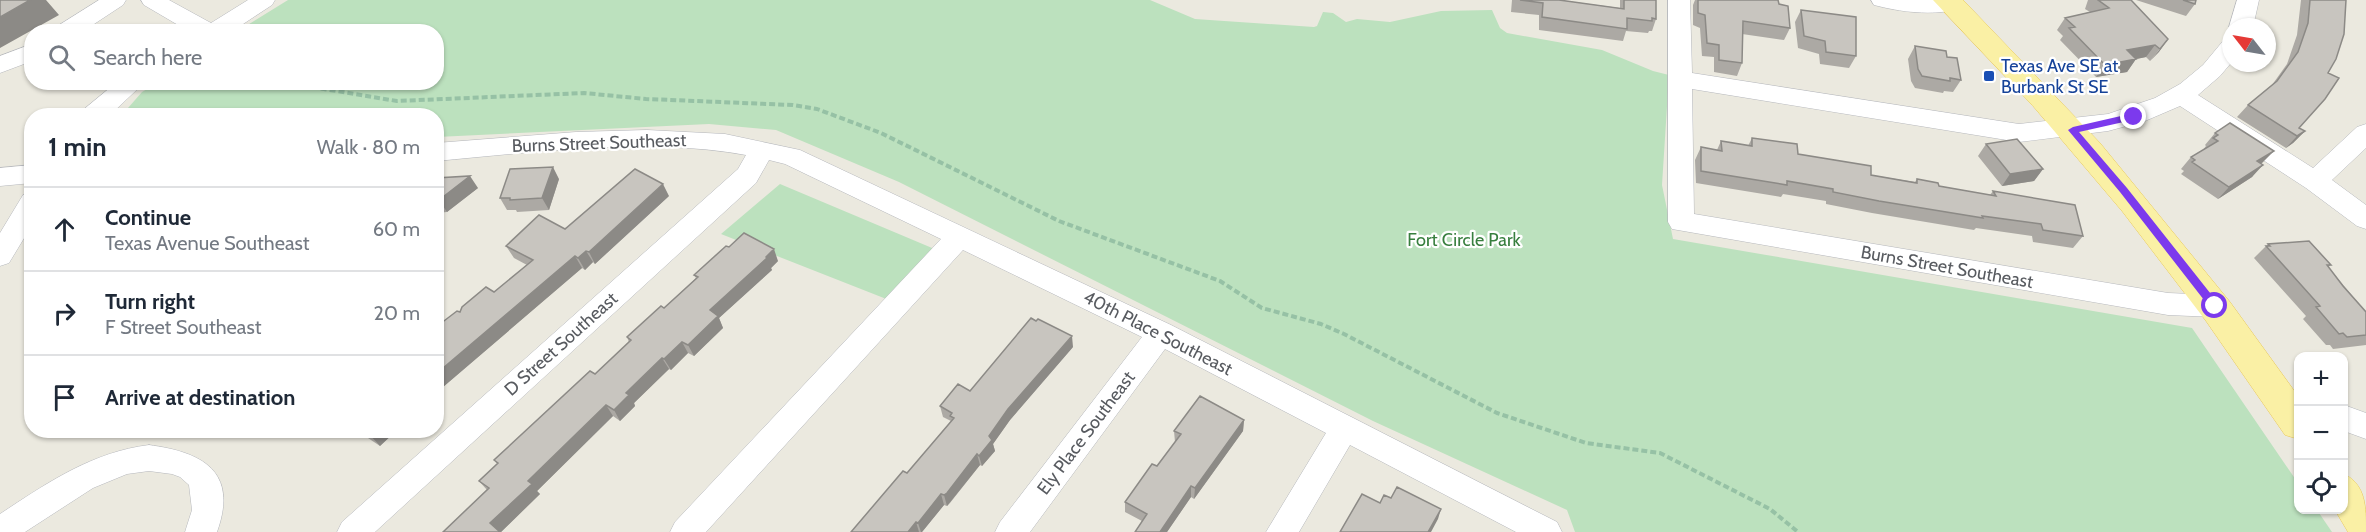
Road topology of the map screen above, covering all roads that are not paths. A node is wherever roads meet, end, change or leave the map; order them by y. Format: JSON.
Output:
{"nodes":[{"id":1,"x":115,"y":0,"type":"edge"},
{"id":2,"x":152,"y":0,"type":"edge"},
{"id":3,"x":264,"y":0,"type":"edge"},
{"id":4,"x":1679,"y":0,"type":"edge"},
{"id":5,"x":1882,"y":0,"type":"edge"},
{"id":6,"x":2248,"y":0,"type":"edge"},
{"id":7,"x":1949,"y":2,"type":"edge"},
{"id":8,"x":2243,"y":18,"type":"edge"},
{"id":9,"x":77,"y":24,"type":"edge"},
{"id":10,"x":197,"y":24,"type":"edge"},
{"id":11,"x":225,"y":24,"type":"edge"},
{"id":12,"x":24,"y":55,"type":"edge"},
{"id":13,"x":2222,"y":58,"type":"edge"},
{"id":14,"x":0,"y":65,"type":"edge"},
{"id":15,"x":1680,"y":79,"type":"junction"},
{"id":16,"x":123,"y":90,"type":"edge"},
{"id":17,"x":2181,"y":94,"type":"junction"},
{"id":18,"x":102,"y":108,"type":"edge"},
{"id":19,"x":2073,"y":130,"type":"junction"},
{"id":20,"x":2366,"y":133,"type":"edge"},
{"id":21,"x":762,"y":150,"type":"junction"},
{"id":22,"x":444,"y":151,"type":"edge"},
{"id":23,"x":24,"y":175,"type":"edge"},
{"id":24,"x":0,"y":177,"type":"edge"},
{"id":25,"x":2315,"y":181,"type":"junction"},
{"id":26,"x":24,"y":216,"type":"edge"},
{"id":27,"x":2366,"y":219,"type":"edge"},
{"id":28,"x":960,"y":236,"type":"junction"},
{"id":29,"x":0,"y":256,"type":"edge"},
{"id":30,"x":2215,"y":306,"type":"junction"},
{"id":31,"x":1161,"y":333,"type":"junction"},
{"id":32,"x":2289,"y":399,"type":"edge"},
{"id":33,"x":2348,"y":420,"type":"edge"},
{"id":34,"x":2366,"y":426,"type":"edge"},
{"id":35,"x":1345,"y":428,"type":"junction"},
{"id":36,"x":2348,"y":499,"type":"edge"},
{"id":37,"x":2366,"y":527,"type":"edge"},
{"id":38,"x":0,"y":531,"type":"edge"},
{"id":39,"x":201,"y":532,"type":"edge"},
{"id":40,"x":353,"y":532,"type":"edge"},
{"id":41,"x":686,"y":532,"type":"edge"},
{"id":42,"x":1011,"y":532,"type":"edge"},
{"id":43,"x":1282,"y":532,"type":"edge"},
{"id":44,"x":1546,"y":532,"type":"edge"}],
"edges":[{"from":1,"to":9,"type":"street"},
{"from":2,"to":10,"type":"street"},
{"from":3,"to":11,"type":"street"},
{"from":4,"to":15,"type":"street"},
{"from":5,"to":7,"type":"street"},
{"from":6,"to":8,"type":"street"},
{"from":7,"to":19,"type":"main road"},
{"from":12,"to":14,"type":"street"},
{"from":13,"to":17,"type":"street"},
{"from":15,"to":19,"type":"street"},
{"from":15,"to":30,"type":"street","name":"Burns Street Southeast"},
{"from":16,"to":18,"type":"street"},
{"from":17,"to":19,"type":"street"},
{"from":17,"to":25,"type":"street"},
{"from":19,"to":30,"type":"main road"},
{"from":20,"to":25,"type":"street"},
{"from":21,"to":22,"type":"street","name":"Burns Street Southeast"},
{"from":21,"to":28,"type":"street","name":"40th Place Southeast"},
{"from":21,"to":40,"type":"street","name":"D Street Southeast"},
{"from":23,"to":24,"type":"street"},
{"from":25,"to":27,"type":"street"},
{"from":26,"to":29,"type":"street"},
{"from":28,"to":31,"type":"street","name":"40th Place Southeast"},
{"from":28,"to":41,"type":"street"},
{"from":30,"to":32,"type":"main road"},
{"from":31,"to":35,"type":"street","name":"40th Place Southeast"},
{"from":31,"to":42,"type":"street","name":"Ely Place Southeast"},
{"from":33,"to":34,"type":"street"},
{"from":35,"to":43,"type":"street"},
{"from":35,"to":44,"type":"street","name":"40th Place Southeast"},
{"from":36,"to":37,"type":"main road"},
{"from":38,"to":39,"type":"street"}]}
